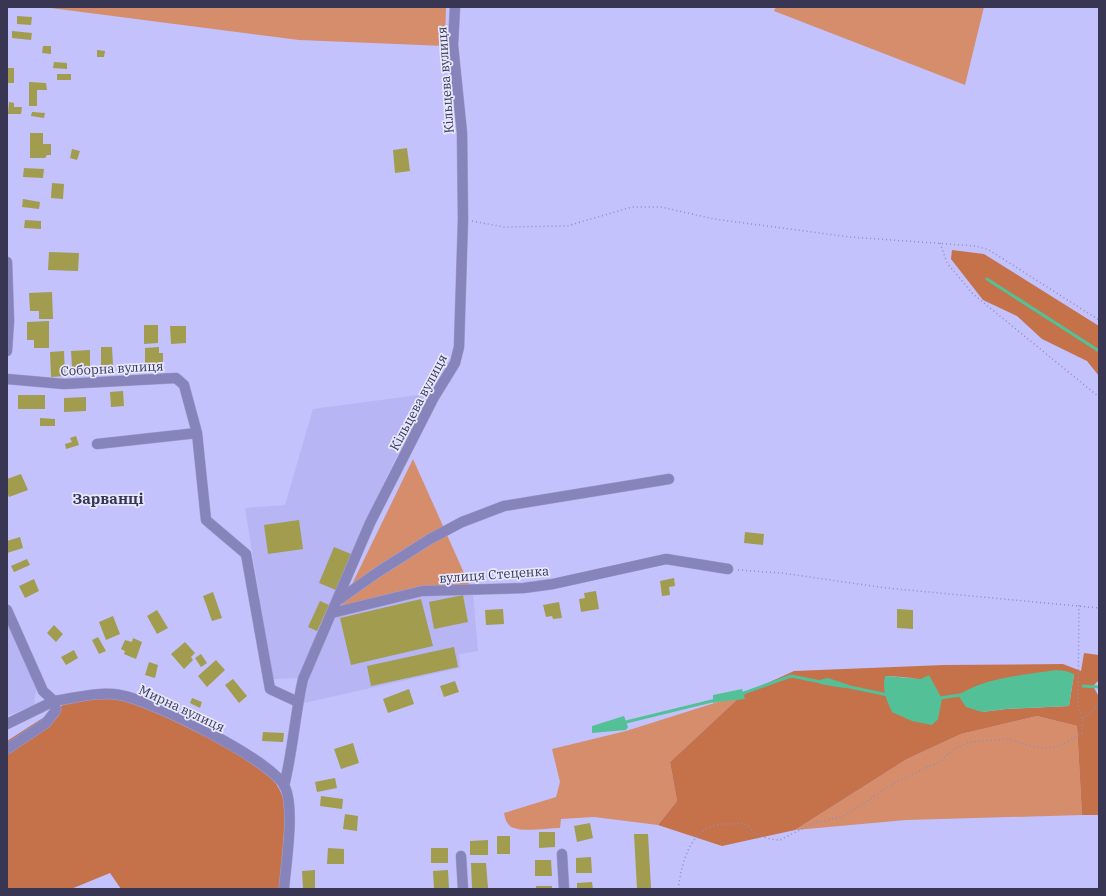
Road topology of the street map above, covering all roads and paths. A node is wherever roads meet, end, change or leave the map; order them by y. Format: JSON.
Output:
{"nodes":[{"id":1,"x":454,"y":7,"type":"edge"},
{"id":2,"x":463,"y":219,"type":"junction"},
{"id":3,"x":940,"y":242,"type":"junction"},
{"id":4,"x":7,"y":262,"type":"edge"},
{"id":5,"x":1099,"y":320,"type":"edge"},
{"id":6,"x":7,"y":351,"type":"edge"},
{"id":7,"x":7,"y":379,"type":"edge"},
{"id":8,"x":1099,"y":397,"type":"edge"},
{"id":9,"x":197,"y":433,"type":"junction"},
{"id":10,"x":96,"y":444,"type":"dead end"},
{"id":11,"x":669,"y":479,"type":"dead end"},
{"id":12,"x":728,"y":569,"type":"joint"},
{"id":13,"x":337,"y":601,"type":"junction"},
{"id":14,"x":1079,"y":605,"type":"junction"},
{"id":15,"x":1099,"y":608,"type":"edge"},
{"id":16,"x":7,"y":610,"type":"edge"},
{"id":17,"x":332,"y":613,"type":"junction"},
{"id":18,"x":54,"y":701,"type":"junction"},
{"id":19,"x":298,"y":702,"type":"junction"},
{"id":20,"x":1099,"y":704,"type":"edge"},
{"id":21,"x":1082,"y":719,"type":"junction"},
{"id":22,"x":7,"y":724,"type":"edge"},
{"id":23,"x":7,"y":749,"type":"edge"},
{"id":24,"x":284,"y":786,"type":"junction"},
{"id":25,"x":562,"y":854,"type":"dead end"},
{"id":26,"x":461,"y":856,"type":"dead end"},
{"id":27,"x":284,"y":889,"type":"edge"},
{"id":28,"x":462,"y":889,"type":"edge"},
{"id":29,"x":564,"y":889,"type":"edge"},
{"id":30,"x":678,"y":889,"type":"edge"}],
"edges":[{"from":1,"to":2,"type":"street","name":"Кільцева вулиця"},
{"from":2,"to":3,"type":"path"},
{"from":2,"to":13,"type":"street","name":"Кільцева вулиця"},
{"from":3,"to":5,"type":"path"},
{"from":3,"to":8,"type":"path"},
{"from":4,"to":6,"type":"street"},
{"from":7,"to":9,"type":"street","name":"Соборна вулиця"},
{"from":9,"to":10,"type":"street"},
{"from":9,"to":19,"type":"street","name":"Соборна вулиця"},
{"from":11,"to":13,"type":"street"},
{"from":12,"to":14,"type":"path"},
{"from":12,"to":17,"type":"street","name":"вулиця Стеценка"},
{"from":13,"to":17,"type":"street","name":"Кільцева вулиця"},
{"from":14,"to":15,"type":"path"},
{"from":14,"to":21,"type":"path"},
{"from":16,"to":18,"type":"street"},
{"from":17,"to":19,"type":"street","name":"Кільцева вулиця"},
{"from":18,"to":22,"type":"street","name":"Мирна вулиця"},
{"from":18,"to":23,"type":"street"},
{"from":18,"to":24,"type":"street","name":"Мирна вулиця"},
{"from":19,"to":24,"type":"street","name":"Кільцева вулиця"},
{"from":20,"to":21,"type":"path"},
{"from":21,"to":30,"type":"path"},
{"from":24,"to":27,"type":"street"},
{"from":25,"to":29,"type":"street"},
{"from":26,"to":28,"type":"street"}]}
